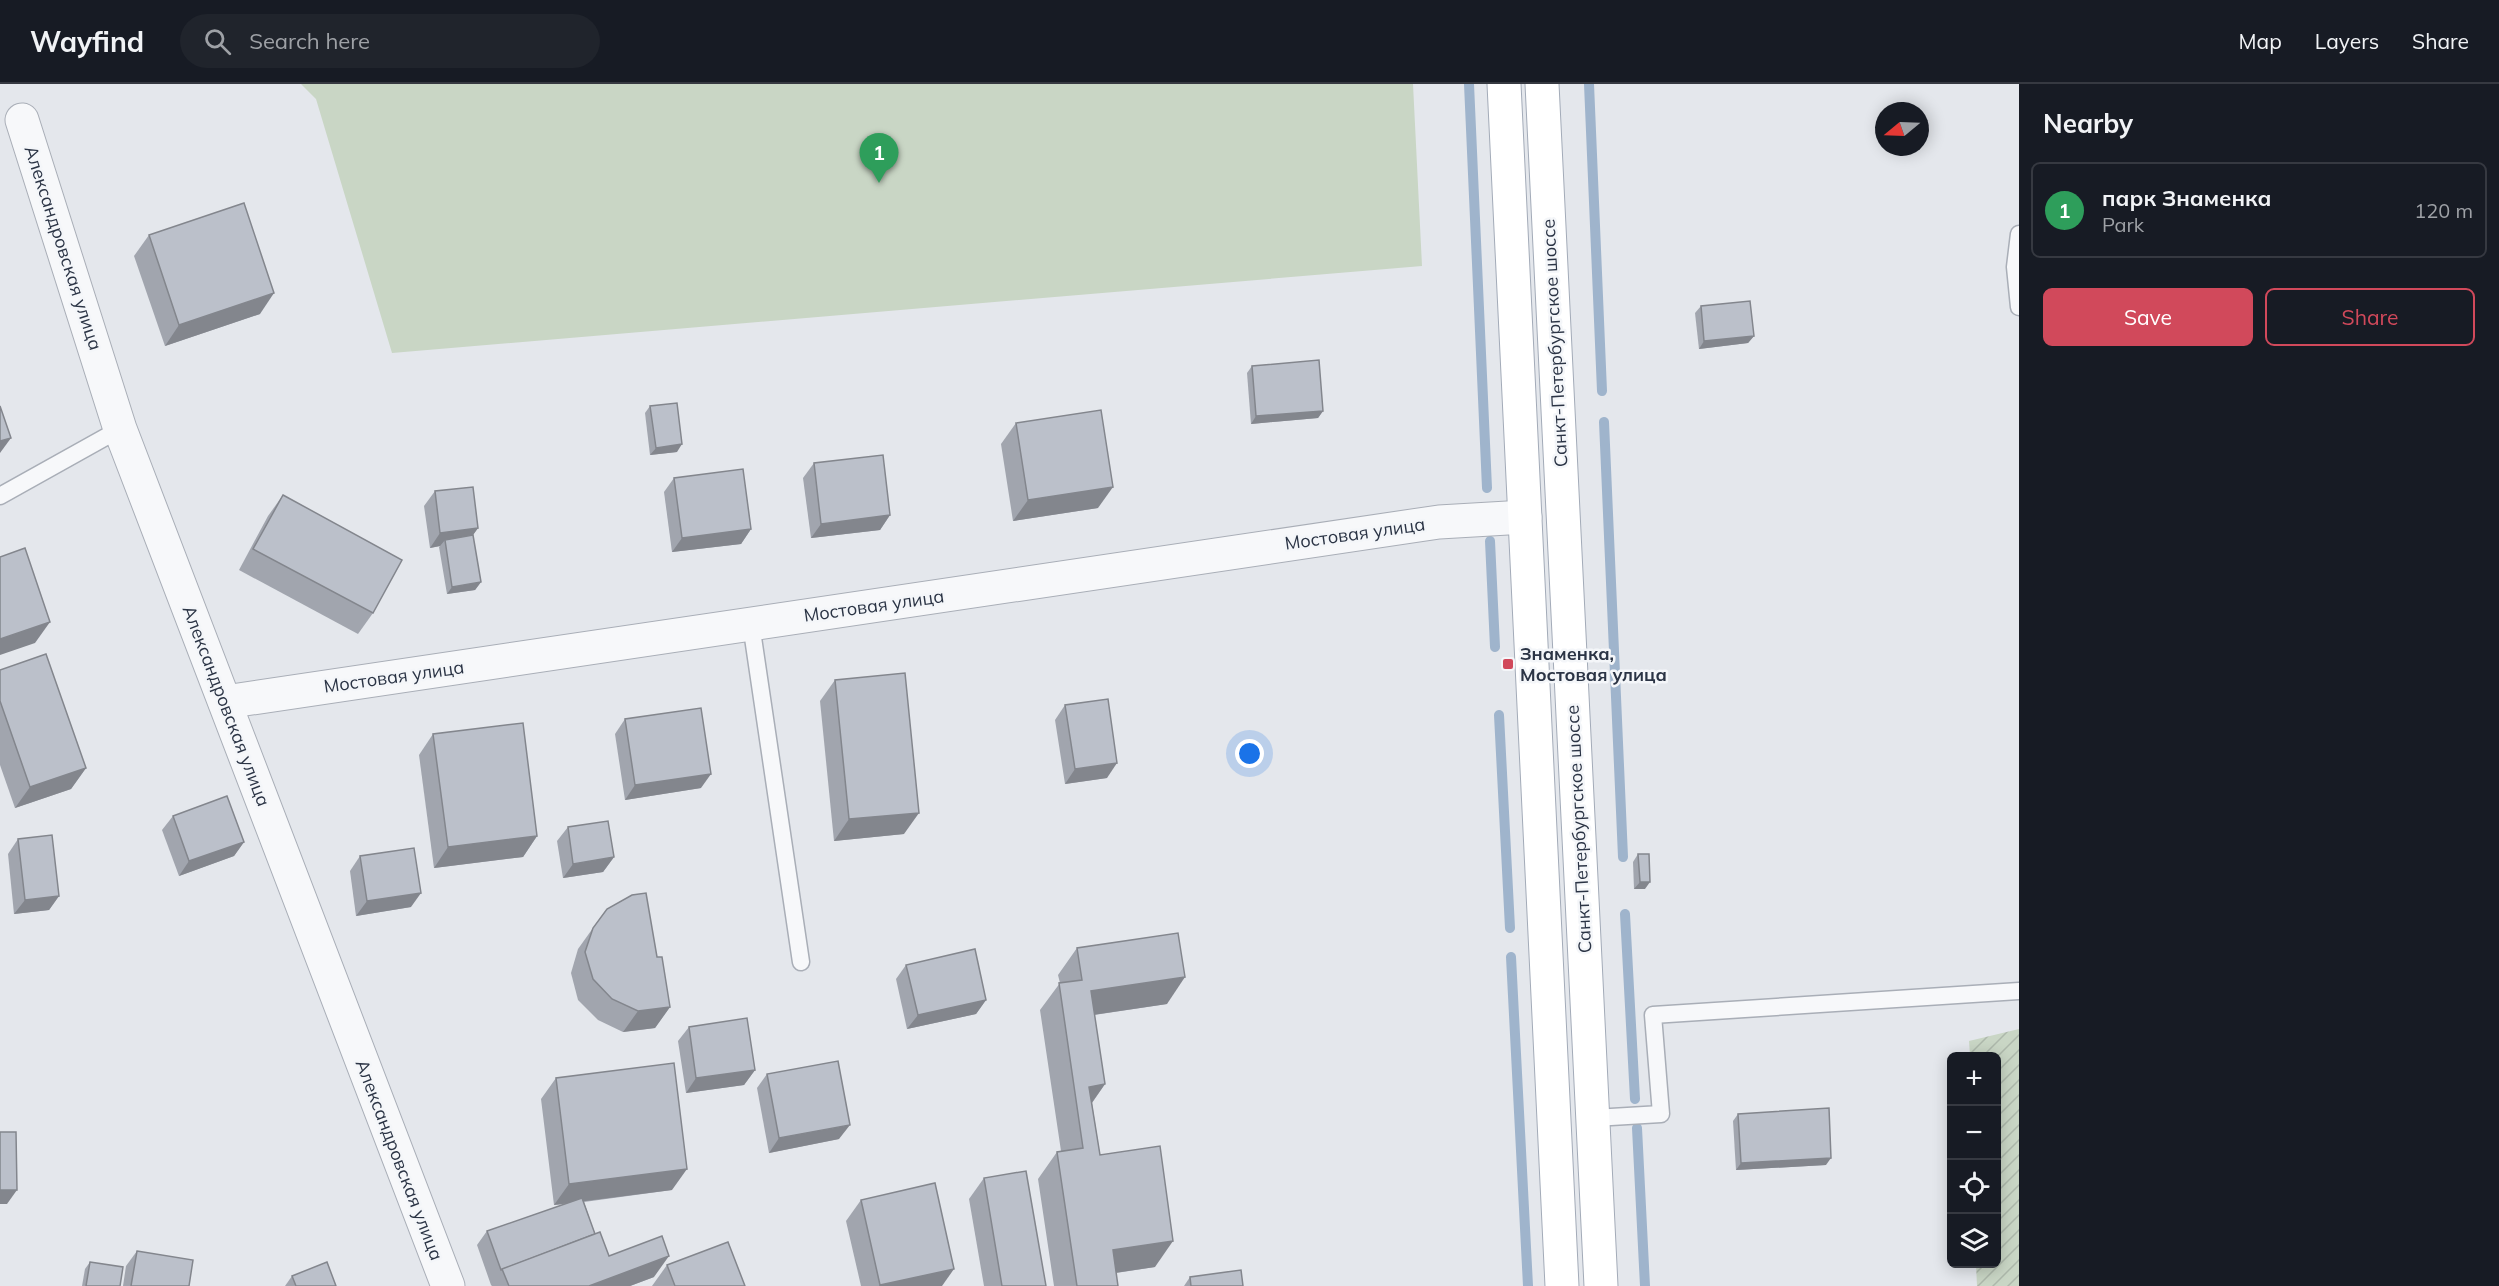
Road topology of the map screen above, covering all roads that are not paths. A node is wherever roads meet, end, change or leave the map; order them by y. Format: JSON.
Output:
{"nodes":[{"id":1,"x":1504,"y":84,"type":"edge"},
{"id":2,"x":1542,"y":84,"type":"edge"},
{"id":3,"x":22,"y":120,"type":"dead end"},
{"id":4,"x":2019,"y":234,"type":"edge"},
{"id":5,"x":2019,"y":307,"type":"edge"},
{"id":6,"x":120,"y":429,"type":"junction"},
{"id":7,"x":0,"y":496,"type":"edge"},
{"id":8,"x":1525,"y":517,"type":"junction"},
{"id":9,"x":751,"y":624,"type":"junction"},
{"id":10,"x":225,"y":702,"type":"junction"},
{"id":11,"x":801,"y":962,"type":"dead end"},
{"id":12,"x":2019,"y":991,"type":"edge"},
{"id":13,"x":1594,"y":1118,"type":"junction"},
{"id":14,"x":448,"y":1286,"type":"edge"},
{"id":15,"x":1562,"y":1286,"type":"edge"},
{"id":16,"x":1601,"y":1286,"type":"edge"}],
"edges":[{"from":1,"to":8,"type":"main road"},
{"from":2,"to":13,"type":"main road","name":"Санкт-Петербургское шоссе"},
{"from":3,"to":6,"type":"street","name":"Александровская улица"},
{"from":4,"to":5,"type":"lane"},
{"from":6,"to":7,"type":"lane"},
{"from":6,"to":10,"type":"street","name":"Александровская улица"},
{"from":8,"to":9,"type":"street","name":"Мостовая улица"},
{"from":8,"to":15,"type":"main road"},
{"from":9,"to":10,"type":"street","name":"Мостовая улица"},
{"from":9,"to":11,"type":"lane"},
{"from":10,"to":14,"type":"street","name":"Александровская улица"},
{"from":12,"to":13,"type":"lane"},
{"from":13,"to":16,"type":"main road","name":"Санкт-Петербургское шоссе"}]}
